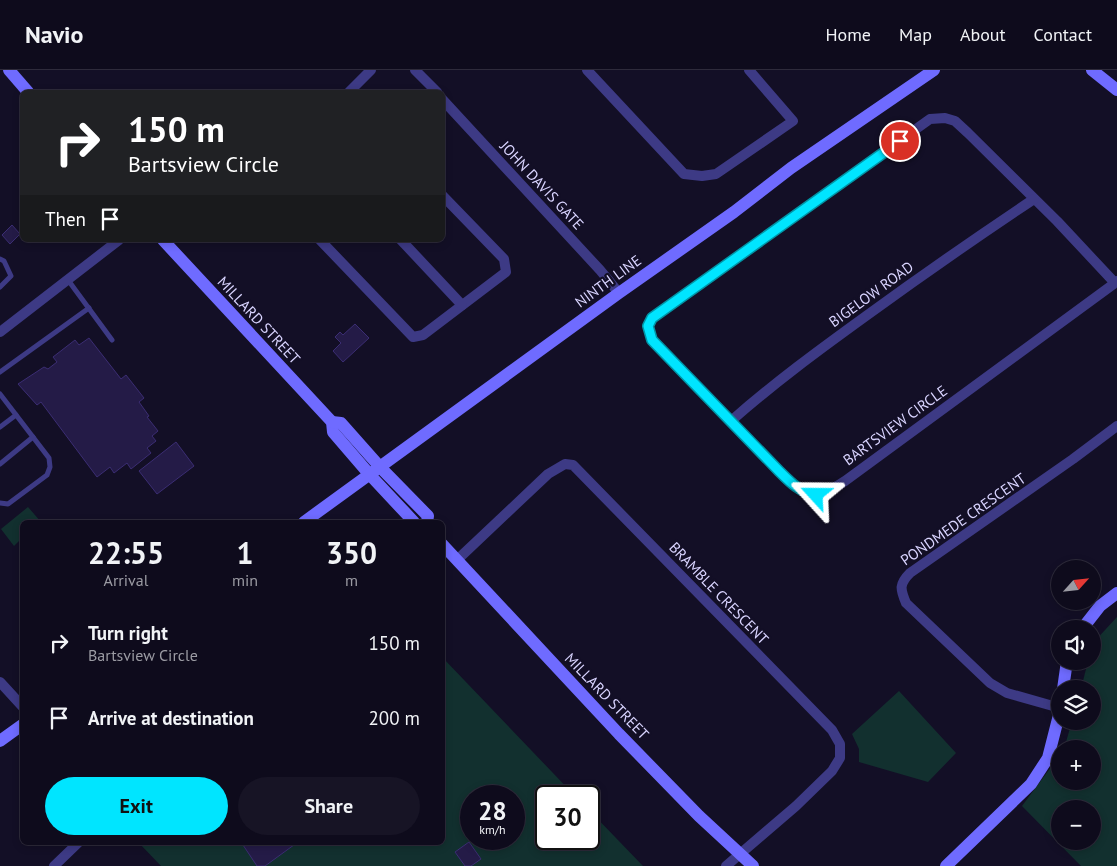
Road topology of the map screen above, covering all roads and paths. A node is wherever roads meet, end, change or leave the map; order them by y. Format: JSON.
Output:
{"nodes":[{"id":1,"x":9,"y":70,"type":"edge"},
{"id":2,"x":372,"y":70,"type":"edge"},
{"id":3,"x":415,"y":70,"type":"edge"},
{"id":4,"x":587,"y":70,"type":"edge"},
{"id":5,"x":749,"y":70,"type":"edge"},
{"id":6,"x":934,"y":70,"type":"edge"},
{"id":7,"x":1092,"y":70,"type":"edge"},
{"id":8,"x":26,"y":90,"type":"edge"},
{"id":9,"x":351,"y":90,"type":"edge"},
{"id":10,"x":435,"y":90,"type":"edge"},
{"id":11,"x":1117,"y":90,"type":"edge"},
{"id":12,"x":445,"y":102,"type":"edge"},
{"id":13,"x":445,"y":199,"type":"edge"},
{"id":14,"x":1034,"y":199,"type":"junction"},
{"id":15,"x":116,"y":242,"type":"edge"},
{"id":16,"x":165,"y":242,"type":"edge"},
{"id":17,"x":322,"y":242,"type":"edge"},
{"id":18,"x":403,"y":242,"type":"edge"},
{"id":19,"x":0,"y":259,"type":"edge"},
{"id":20,"x":68,"y":279,"type":"junction"},
{"id":21,"x":1116,"y":282,"type":"edge"},
{"id":22,"x":0,"y":287,"type":"edge"},
{"id":23,"x":619,"y":292,"type":"junction"},
{"id":24,"x":462,"y":305,"type":"junction"},
{"id":25,"x":89,"y":308,"type":"junction"},
{"id":26,"x":0,"y":332,"type":"edge"},
{"id":27,"x":112,"y":340,"type":"dead end"},
{"id":28,"x":0,"y":372,"type":"edge"},
{"id":29,"x":0,"y":394,"type":"edge"},
{"id":30,"x":16,"y":415,"type":"junction"},
{"id":31,"x":731,"y":421,"type":"junction"},
{"id":32,"x":332,"y":422,"type":"junction"},
{"id":33,"x":1117,"y":426,"type":"edge"},
{"id":34,"x":0,"y":427,"type":"edge"},
{"id":35,"x":33,"y":437,"type":"junction"},
{"id":36,"x":0,"y":464,"type":"edge"},
{"id":37,"x":380,"y":467,"type":"junction"},
{"id":38,"x":370,"y":475,"type":"junction"},
{"id":39,"x":0,"y":503,"type":"edge"},
{"id":40,"x":307,"y":520,"type":"edge"},
{"id":41,"x":412,"y":520,"type":"edge"},
{"id":42,"x":427,"y":520,"type":"edge"},
{"id":43,"x":445,"y":547,"type":"edge"},
{"id":44,"x":457,"y":560,"type":"junction"},
{"id":45,"x":1117,"y":593,"type":"edge"},
{"id":46,"x":1089,"y":620,"type":"edge"},
{"id":47,"x":0,"y":682,"type":"edge"},
{"id":48,"x":20,"y":704,"type":"edge"},
{"id":49,"x":1051,"y":707,"type":"edge"},
{"id":50,"x":20,"y":726,"type":"edge"},
{"id":51,"x":1055,"y":730,"type":"edge"},
{"id":52,"x":0,"y":741,"type":"edge"},
{"id":53,"x":76,"y":845,"type":"edge"},
{"id":54,"x":740,"y":855,"type":"junction"},
{"id":55,"x":54,"y":866,"type":"edge"},
{"id":56,"x":726,"y":866,"type":"edge"},
{"id":57,"x":753,"y":866,"type":"edge"},
{"id":58,"x":946,"y":866,"type":"edge"}],
"edges":[{"from":1,"to":8,"type":"street"},
{"from":2,"to":9,"type":"street"},
{"from":3,"to":10,"type":"street"},
{"from":4,"to":5,"type":"street"},
{"from":6,"to":23,"type":"street","name":"NINTH LINE"},
{"from":7,"to":11,"type":"street"},
{"from":12,"to":23,"type":"street","name":"JOHN DAVIS GATE"},
{"from":13,"to":24,"type":"street"},
{"from":14,"to":21,"type":"street","name":"BARTSVIEW CIRCLE"},
{"from":14,"to":31,"type":"street","name":"BIGELOW ROAD"},
{"from":14,"to":31,"type":"street","name":"BARTSVIEW CIRCLE"},
{"from":15,"to":20,"type":"street"},
{"from":16,"to":32,"type":"street","name":"MILLARD STREET"},
{"from":17,"to":24,"type":"street"},
{"from":18,"to":24,"type":"street"},
{"from":19,"to":22,"type":"lane"},
{"from":20,"to":25,"type":"lane"},
{"from":20,"to":26,"type":"street"},
{"from":21,"to":31,"type":"street","name":"BARTSVIEW CIRCLE"},
{"from":23,"to":37,"type":"street","name":"NINTH LINE"},
{"from":25,"to":27,"type":"lane"},
{"from":25,"to":28,"type":"lane"},
{"from":29,"to":30,"type":"lane"},
{"from":30,"to":34,"type":"lane"},
{"from":30,"to":35,"type":"lane"},
{"from":32,"to":37,"type":"street","name":"MILLARD STREET"},
{"from":32,"to":38,"type":"street","name":"MILLARD STREET"},
{"from":33,"to":49,"type":"street","name":"PONDMEDE CRESCENT"},
{"from":35,"to":36,"type":"lane"},
{"from":35,"to":39,"type":"lane"},
{"from":37,"to":38,"type":"street","name":"NINTH LINE"},
{"from":37,"to":42,"type":"street","name":"MILLARD STREET"},
{"from":38,"to":40,"type":"street","name":"NINTH LINE"},
{"from":38,"to":41,"type":"street","name":"MILLARD STREET"},
{"from":43,"to":44,"type":"street","name":"MILLARD STREET"},
{"from":44,"to":54,"type":"street","name":"MILLARD STREET"},
{"from":44,"to":54,"type":"street","name":"BRAMBLE CRESCENT"},
{"from":45,"to":46,"type":"street"},
{"from":47,"to":48,"type":"street"},
{"from":50,"to":52,"type":"street"},
{"from":51,"to":58,"type":"street"},
{"from":53,"to":55,"type":"street"},
{"from":54,"to":56,"type":"street"},
{"from":54,"to":57,"type":"street","name":"MILLARD STREET"}]}
